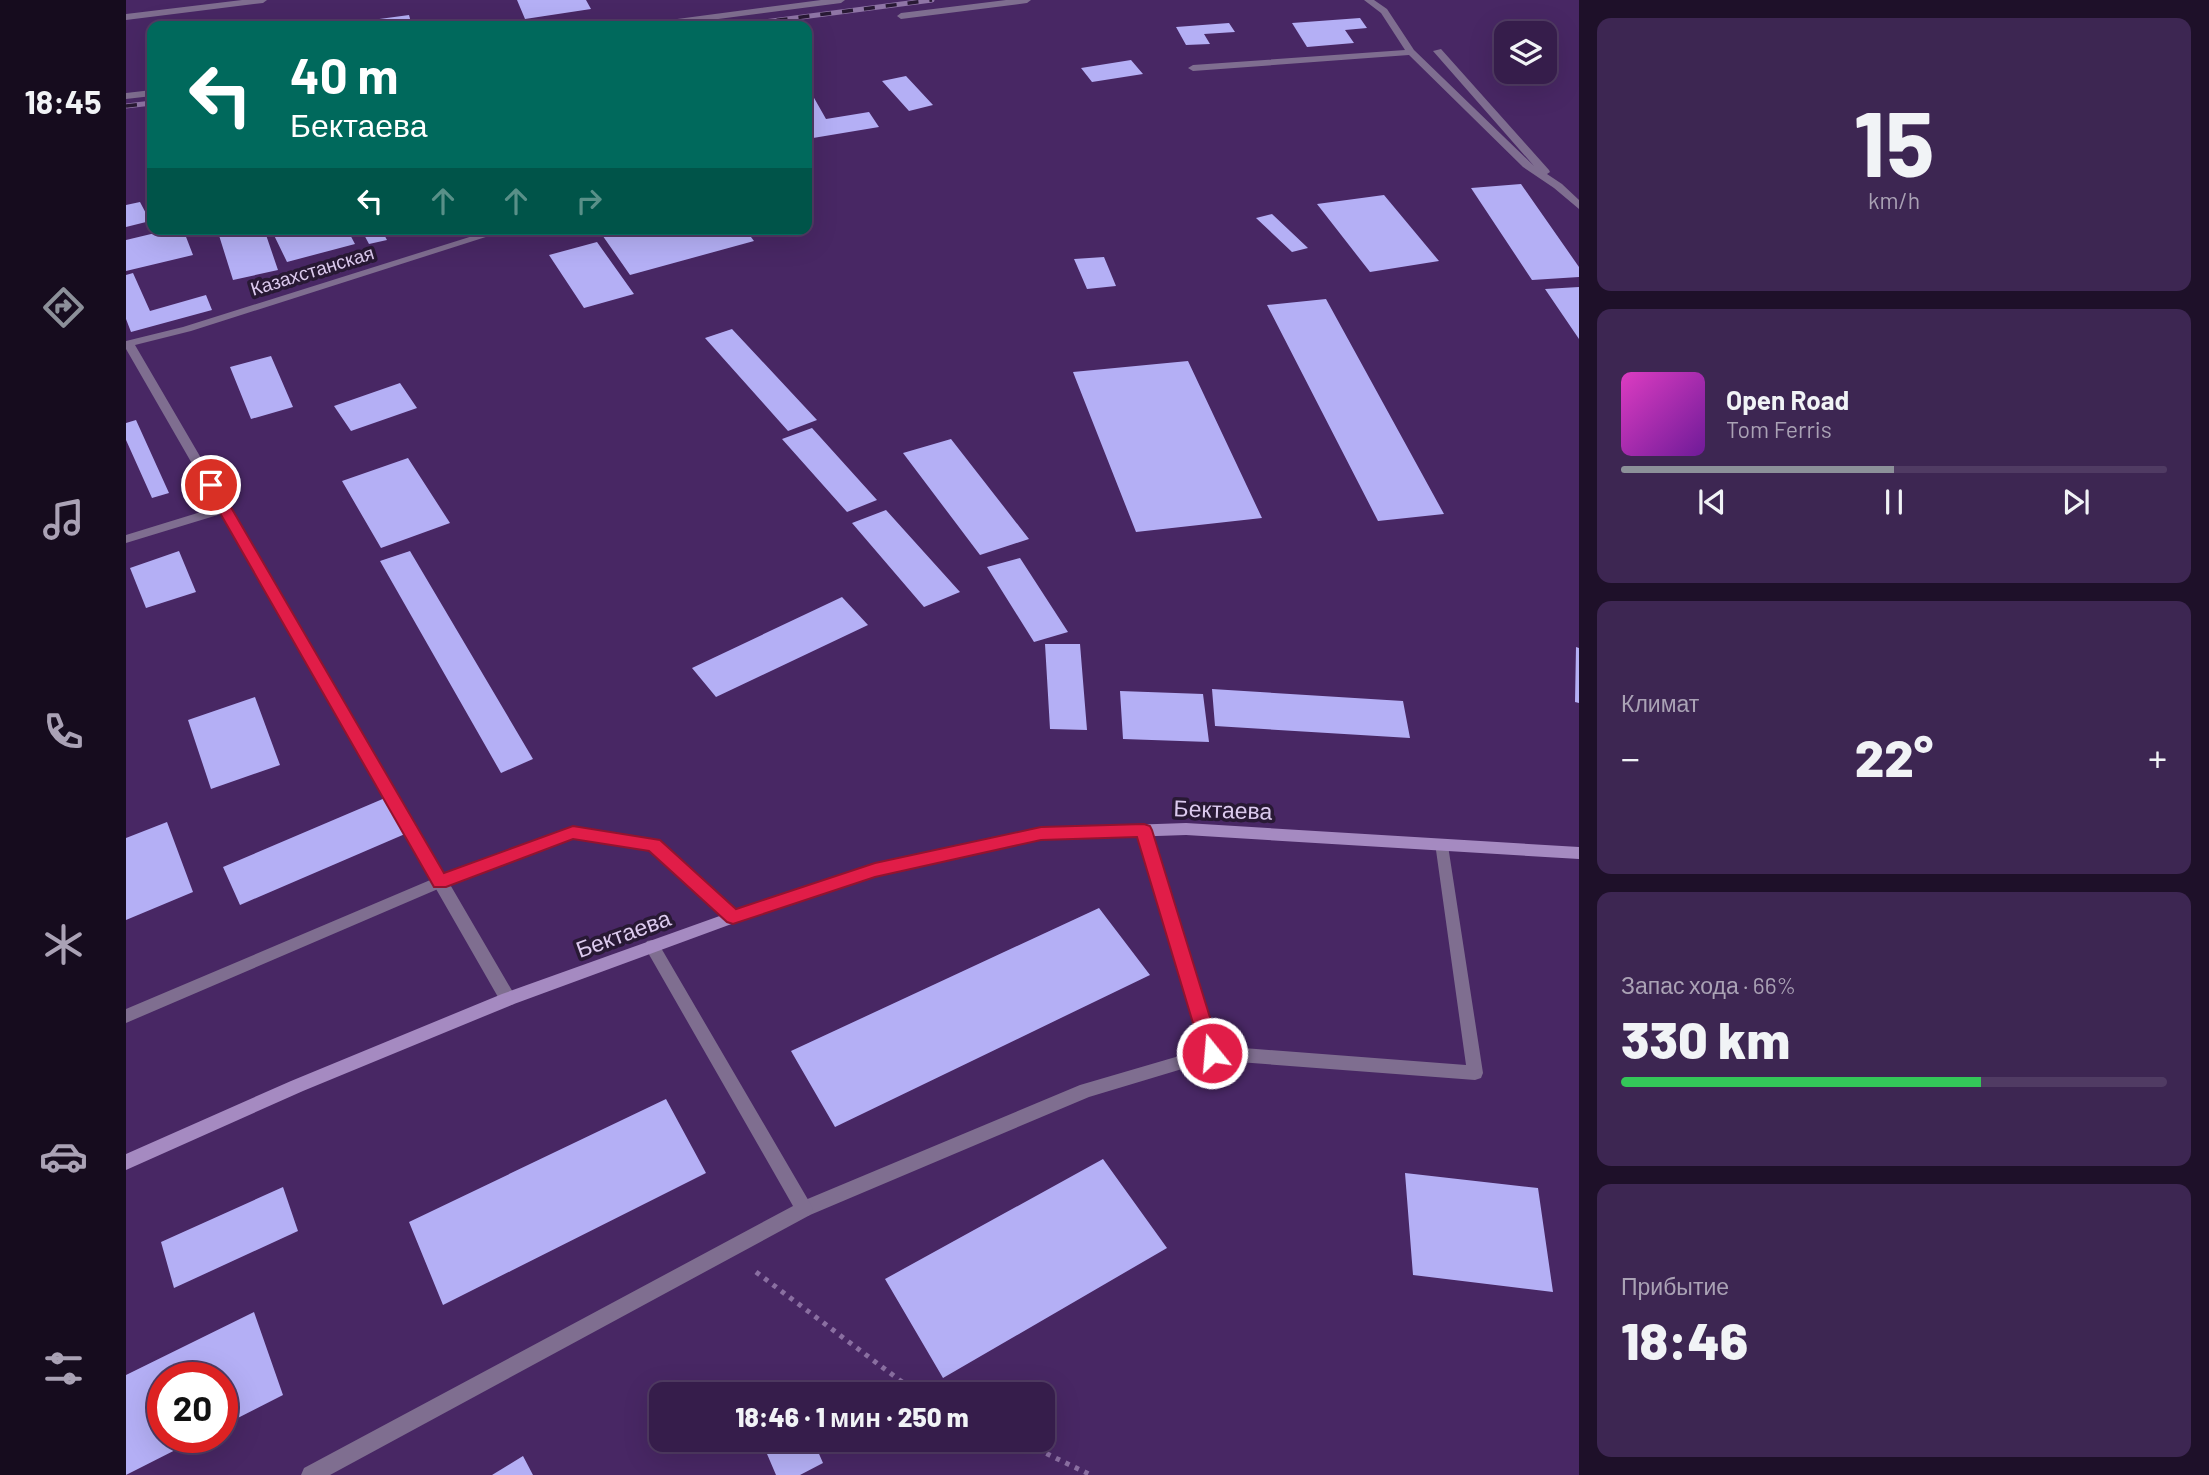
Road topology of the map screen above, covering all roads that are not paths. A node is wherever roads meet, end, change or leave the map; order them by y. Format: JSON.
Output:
{"nodes":[{"id":1,"x":262,"y":0,"type":"edge"},
{"id":2,"x":841,"y":0,"type":"edge"},
{"id":3,"x":1027,"y":0,"type":"edge"},
{"id":4,"x":1368,"y":0,"type":"edge"},
{"id":5,"x":901,"y":16,"type":"dead end"},
{"id":6,"x":126,"y":17,"type":"edge"},
{"id":7,"x":684,"y":21,"type":"edge"},
{"id":8,"x":1438,"y":51,"type":"dead end"},
{"id":9,"x":1411,"y":52,"type":"junction"},
{"id":10,"x":1193,"y":68,"type":"dead end"},
{"id":11,"x":147,"y":94,"type":"edge"},
{"id":12,"x":126,"y":96,"type":"edge"},
{"id":13,"x":1558,"y":186,"type":"junction"},
{"id":14,"x":1579,"y":206,"type":"edge"},
{"id":15,"x":487,"y":235,"type":"edge"},
{"id":16,"x":128,"y":344,"type":"edge"},
{"id":17,"x":224,"y":509,"type":"junction"},
{"id":18,"x":126,"y":539,"type":"edge"},
{"id":19,"x":1144,"y":830,"type":"junction"},
{"id":20,"x":1442,"y":843,"type":"junction"},
{"id":21,"x":1579,"y":853,"type":"edge"},
{"id":22,"x":440,"y":882,"type":"junction"},
{"id":23,"x":733,"y":917,"type":"junction"},
{"id":24,"x":652,"y":946,"type":"junction"},
{"id":25,"x":508,"y":999,"type":"junction"},
{"id":26,"x":126,"y":1016,"type":"edge"},
{"id":27,"x":1212,"y":1053,"type":"junction"},
{"id":28,"x":126,"y":1162,"type":"edge"},
{"id":29,"x":804,"y":1209,"type":"junction"},
{"id":30,"x":311,"y":1475,"type":"edge"}],
"edges":[{"from":1,"to":6,"type":"street"},
{"from":2,"to":7,"type":"street"},
{"from":3,"to":5,"type":"street"},
{"from":4,"to":9,"type":"street"},
{"from":8,"to":13,"type":"street"},
{"from":9,"to":10,"type":"street"},
{"from":9,"to":13,"type":"street"},
{"from":11,"to":12,"type":"street"},
{"from":13,"to":14,"type":"street"},
{"from":15,"to":16,"type":"street","name":"Казахстанская"},
{"from":16,"to":17,"type":"street","name":"Казахстанская"},
{"from":17,"to":18,"type":"street"},
{"from":17,"to":22,"type":"street","name":"Казахстанская"},
{"from":19,"to":20,"type":"street","name":"Бектаева"},
{"from":19,"to":23,"type":"street","name":"Бектаева"},
{"from":19,"to":27,"type":"street"},
{"from":20,"to":21,"type":"street","name":"Бектаева"},
{"from":20,"to":27,"type":"street"},
{"from":22,"to":23,"type":"street"},
{"from":22,"to":25,"type":"street","name":"Казахстанская"},
{"from":22,"to":26,"type":"street"},
{"from":23,"to":24,"type":"street","name":"Бектаева"},
{"from":24,"to":25,"type":"street","name":"Бектаева"},
{"from":24,"to":29,"type":"street"},
{"from":25,"to":28,"type":"street","name":"Бектаева"},
{"from":27,"to":29,"type":"street"},
{"from":29,"to":30,"type":"street"}]}
